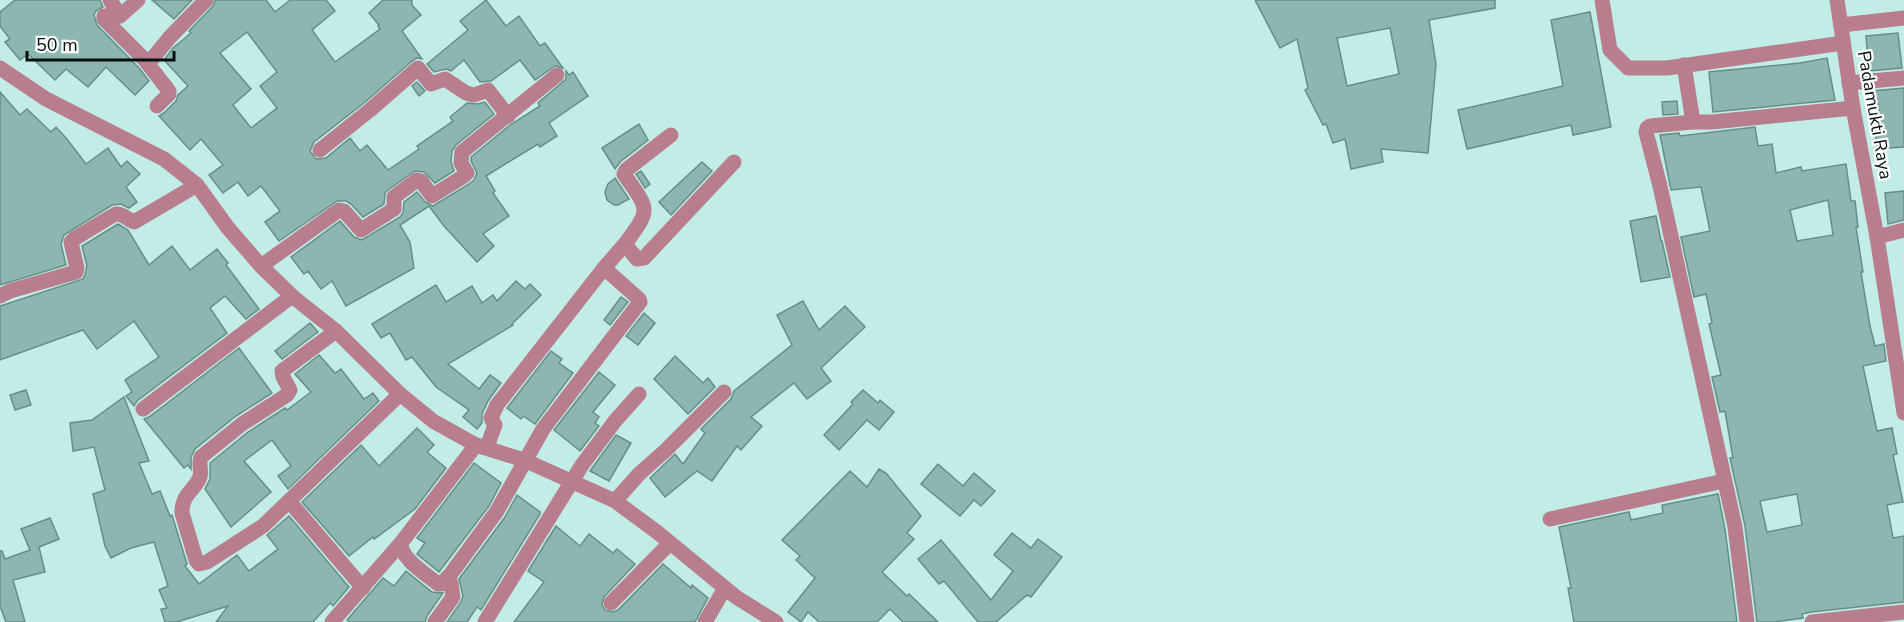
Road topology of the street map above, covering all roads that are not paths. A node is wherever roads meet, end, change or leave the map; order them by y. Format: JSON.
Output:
{"nodes":[{"id":1,"x":110,"y":0,"type":"edge"},
{"id":2,"x":138,"y":0,"type":"edge"},
{"id":3,"x":206,"y":0,"type":"edge"},
{"id":4,"x":1602,"y":0,"type":"edge"},
{"id":5,"x":1837,"y":0,"type":"edge"},
{"id":6,"x":120,"y":16,"type":"junction"},
{"id":7,"x":1904,"y":18,"type":"edge"},
{"id":8,"x":1841,"y":25,"type":"junction"},
{"id":9,"x":1844,"y":43,"type":"junction"},
{"id":10,"x":148,"y":64,"type":"junction"},
{"id":11,"x":1684,"y":65,"type":"junction"},
{"id":12,"x":0,"y":68,"type":"edge"},
{"id":13,"x":557,"y":75,"type":"dead end"},
{"id":14,"x":1904,"y":78,"type":"edge"},
{"id":15,"x":1849,"y":83,"type":"junction"},
{"id":16,"x":157,"y":106,"type":"dead end"},
{"id":17,"x":1853,"y":108,"type":"junction"},
{"id":18,"x":508,"y":116,"type":"junction"},
{"id":19,"x":1693,"y":122,"type":"junction"},
{"id":20,"x":671,"y":135,"type":"dead end"},
{"id":21,"x":320,"y":150,"type":"dead end"},
{"id":22,"x":734,"y":162,"type":"dead end"},
{"id":23,"x":197,"y":185,"type":"junction"},
{"id":24,"x":1904,"y":230,"type":"edge"},
{"id":25,"x":1877,"y":237,"type":"junction"},
{"id":26,"x":625,"y":244,"type":"junction"},
{"id":27,"x":269,"y":261,"type":"junction"},
{"id":28,"x":604,"y":268,"type":"junction"},
{"id":29,"x":0,"y":296,"type":"edge"},
{"id":30,"x":292,"y":296,"type":"junction"},
{"id":31,"x":336,"y":331,"type":"junction"},
{"id":32,"x":724,"y":392,"type":"dead end"},
{"id":33,"x":400,"y":394,"type":"junction"},
{"id":34,"x":639,"y":394,"type":"dead end"},
{"id":35,"x":143,"y":409,"type":"dead end"},
{"id":36,"x":1904,"y":413,"type":"edge"},
{"id":37,"x":487,"y":439,"type":"junction"},
{"id":38,"x":528,"y":455,"type":"junction"},
{"id":39,"x":576,"y":474,"type":"junction"},
{"id":40,"x":1724,"y":481,"type":"junction"},
{"id":41,"x":618,"y":498,"type":"junction"},
{"id":42,"x":289,"y":501,"type":"junction"},
{"id":43,"x":1550,"y":519,"type":"dead end"},
{"id":44,"x":401,"y":543,"type":"junction"},
{"id":45,"x":670,"y":543,"type":"junction"},
{"id":46,"x":446,"y":579,"type":"junction"},
{"id":47,"x":363,"y":588,"type":"junction"},
{"id":48,"x":725,"y":588,"type":"junction"},
{"id":49,"x":611,"y":603,"type":"dead end"},
{"id":50,"x":1904,"y":612,"type":"edge"},
{"id":51,"x":332,"y":622,"type":"edge"},
{"id":52,"x":435,"y":622,"type":"edge"},
{"id":53,"x":485,"y":622,"type":"edge"},
{"id":54,"x":705,"y":622,"type":"edge"},
{"id":55,"x":776,"y":622,"type":"edge"},
{"id":56,"x":1747,"y":622,"type":"edge"},
{"id":57,"x":1812,"y":622,"type":"edge"}],
"edges":[{"from":1,"to":6,"type":"street"},
{"from":2,"to":6,"type":"street"},
{"from":3,"to":10,"type":"street"},
{"from":4,"to":11,"type":"street"},
{"from":5,"to":8,"type":"street","name":"Padamukti Raya"},
{"from":6,"to":10,"type":"street"},
{"from":7,"to":8,"type":"street"},
{"from":8,"to":9,"type":"street","name":"Padamukti Raya"},
{"from":9,"to":11,"type":"street"},
{"from":9,"to":15,"type":"street","name":"Padamukti Raya"},
{"from":10,"to":16,"type":"street"},
{"from":11,"to":19,"type":"street"},
{"from":12,"to":23,"type":"street"},
{"from":13,"to":18,"type":"street"},
{"from":14,"to":15,"type":"street"},
{"from":15,"to":17,"type":"street","name":"Padamukti Raya"},
{"from":17,"to":19,"type":"street"},
{"from":17,"to":25,"type":"street","name":"Padamukti Raya"},
{"from":18,"to":21,"type":"street"},
{"from":18,"to":27,"type":"street"},
{"from":19,"to":40,"type":"street"},
{"from":20,"to":26,"type":"street"},
{"from":22,"to":26,"type":"street"},
{"from":23,"to":27,"type":"street"},
{"from":23,"to":29,"type":"street"},
{"from":24,"to":25,"type":"street"},
{"from":25,"to":36,"type":"street","name":"Padamukti Raya"},
{"from":26,"to":28,"type":"street"},
{"from":27,"to":30,"type":"street"},
{"from":28,"to":37,"type":"street"},
{"from":28,"to":38,"type":"street"},
{"from":30,"to":31,"type":"street"},
{"from":30,"to":35,"type":"street"},
{"from":31,"to":33,"type":"street"},
{"from":31,"to":42,"type":"street"},
{"from":32,"to":41,"type":"street"},
{"from":33,"to":37,"type":"street"},
{"from":33,"to":42,"type":"street"},
{"from":34,"to":39,"type":"street"},
{"from":37,"to":38,"type":"street"},
{"from":37,"to":44,"type":"street"},
{"from":38,"to":39,"type":"street"},
{"from":38,"to":46,"type":"street"},
{"from":39,"to":41,"type":"street"},
{"from":39,"to":53,"type":"street"},
{"from":40,"to":43,"type":"street"},
{"from":40,"to":56,"type":"street"},
{"from":41,"to":45,"type":"street"},
{"from":42,"to":47,"type":"street"},
{"from":44,"to":46,"type":"street"},
{"from":44,"to":47,"type":"street"},
{"from":45,"to":48,"type":"street"},
{"from":45,"to":49,"type":"street"},
{"from":46,"to":52,"type":"street"},
{"from":47,"to":51,"type":"street"},
{"from":48,"to":54,"type":"street"},
{"from":48,"to":55,"type":"street"},
{"from":50,"to":57,"type":"street"}]}
